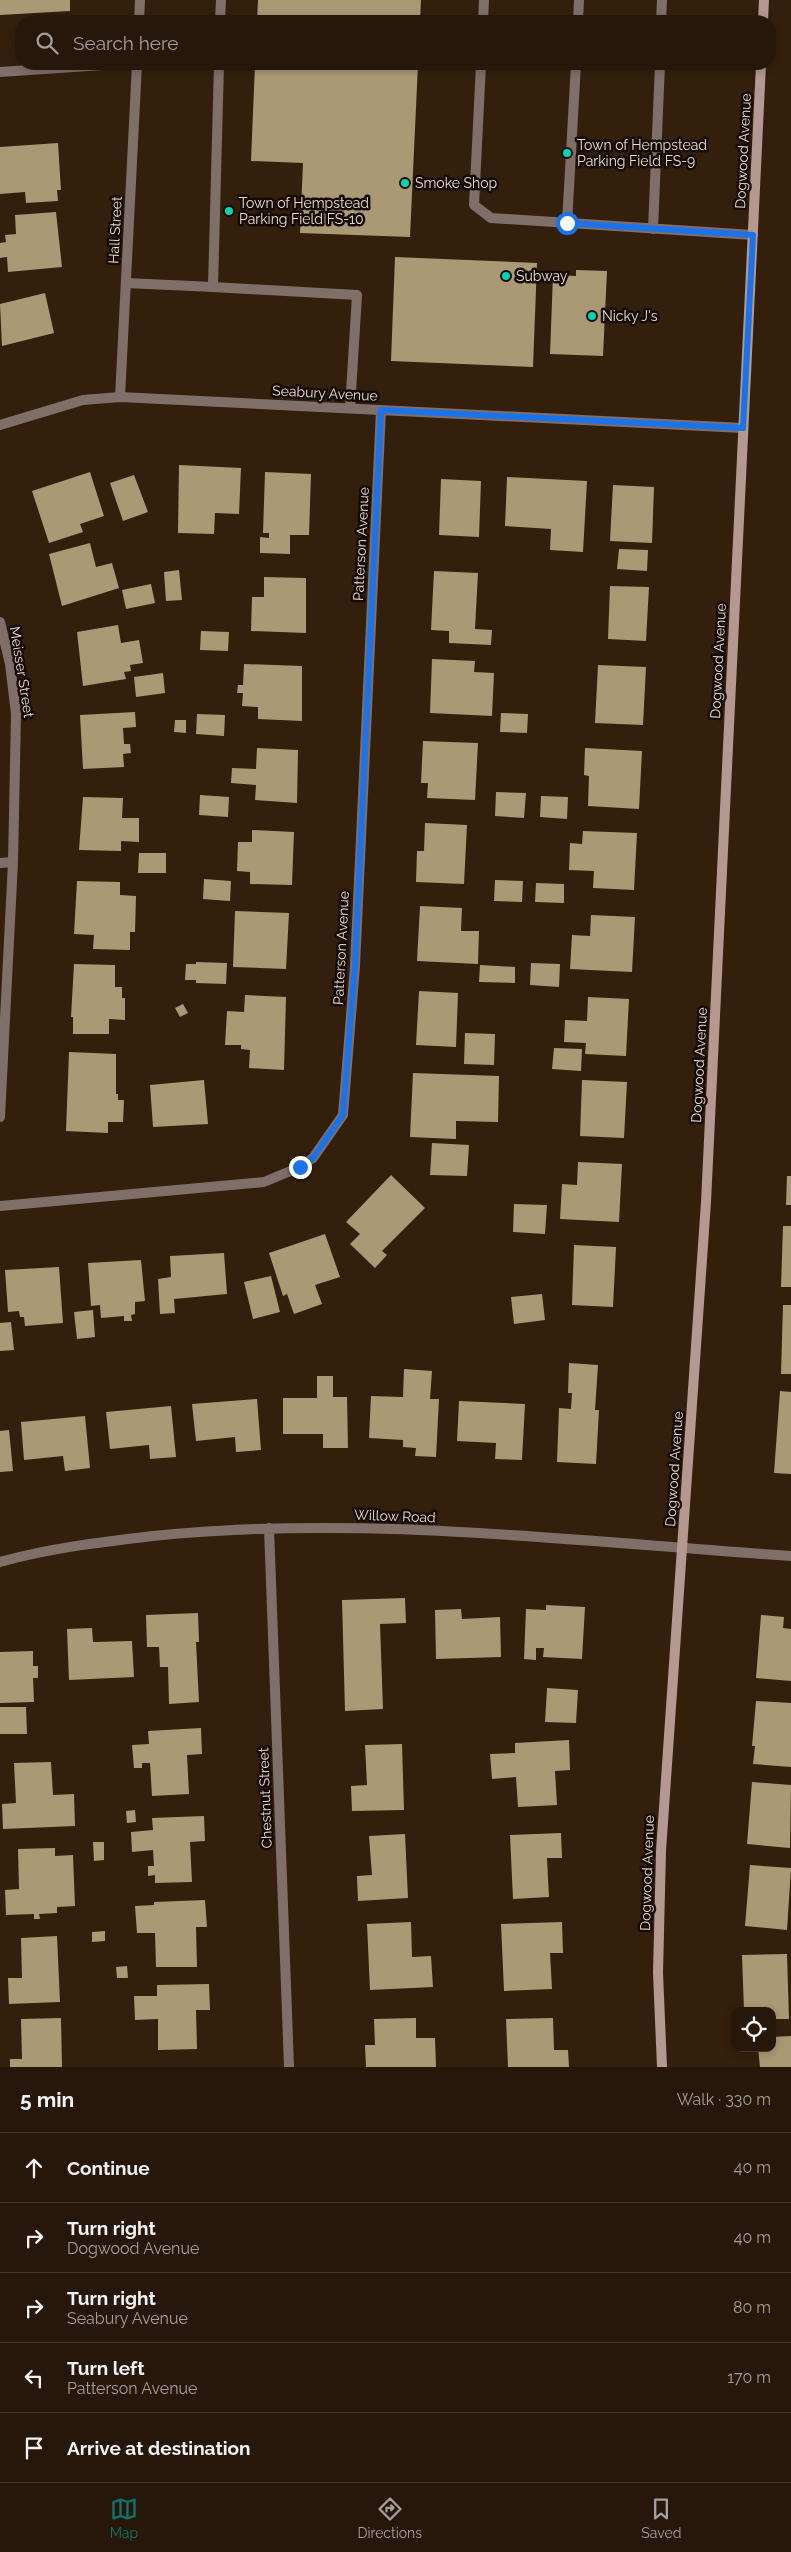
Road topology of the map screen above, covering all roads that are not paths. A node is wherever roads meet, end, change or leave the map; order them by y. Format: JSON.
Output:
{"nodes":[{"id":1,"x":140,"y":0,"type":"edge"},
{"id":2,"x":221,"y":0,"type":"edge"},
{"id":3,"x":484,"y":0,"type":"edge"},
{"id":4,"x":579,"y":0,"type":"edge"},
{"id":5,"x":662,"y":0,"type":"edge"},
{"id":6,"x":764,"y":0,"type":"edge"},
{"id":7,"x":139,"y":15,"type":"edge"},
{"id":8,"x":220,"y":15,"type":"edge"},
{"id":9,"x":483,"y":15,"type":"edge"},
{"id":10,"x":578,"y":15,"type":"edge"},
{"id":11,"x":661,"y":15,"type":"edge"},
{"id":12,"x":763,"y":15,"type":"edge"},
{"id":13,"x":30,"y":70,"type":"edge"},
{"id":14,"x":136,"y":70,"type":"edge"},
{"id":15,"x":219,"y":70,"type":"edge"},
{"id":16,"x":481,"y":70,"type":"edge"},
{"id":17,"x":576,"y":70,"type":"edge"},
{"id":18,"x":660,"y":70,"type":"edge"},
{"id":19,"x":761,"y":70,"type":"edge"},
{"id":20,"x":0,"y":72,"type":"edge"},
{"id":21,"x":567,"y":223,"type":"junction"},
{"id":22,"x":653,"y":229,"type":"junction"},
{"id":23,"x":753,"y":235,"type":"junction"},
{"id":24,"x":126,"y":283,"type":"junction"},
{"id":25,"x":213,"y":287,"type":"junction"},
{"id":26,"x":120,"y":397,"type":"junction"},
{"id":27,"x":350,"y":408,"type":"junction"},
{"id":28,"x":381,"y":410,"type":"junction"},
{"id":29,"x":0,"y":425,"type":"edge"},
{"id":30,"x":743,"y":428,"type":"junction"},
{"id":31,"x":0,"y":622,"type":"edge"},
{"id":32,"x":13,"y":862,"type":"junction"},
{"id":33,"x":0,"y":863,"type":"edge"},
{"id":34,"x":0,"y":1117,"type":"edge"},
{"id":35,"x":0,"y":1206,"type":"edge"},
{"id":36,"x":269,"y":1528,"type":"junction"},
{"id":37,"x":683,"y":1549,"type":"junction"},
{"id":38,"x":791,"y":1556,"type":"edge"},
{"id":39,"x":0,"y":1562,"type":"edge"},
{"id":40,"x":289,"y":2067,"type":"edge"},
{"id":41,"x":662,"y":2067,"type":"edge"}],
"edges":[{"from":1,"to":7,"type":"street"},
{"from":2,"to":8,"type":"street"},
{"from":3,"to":9,"type":"street"},
{"from":4,"to":10,"type":"street"},
{"from":5,"to":11,"type":"street"},
{"from":6,"to":12,"type":"street"},
{"from":13,"to":20,"type":"street"},
{"from":14,"to":24,"type":"street","name":"Hall Street"},
{"from":15,"to":25,"type":"street"},
{"from":16,"to":21,"type":"street"},
{"from":17,"to":21,"type":"street"},
{"from":18,"to":22,"type":"street"},
{"from":19,"to":23,"type":"street","name":"Dogwood Avenue"},
{"from":21,"to":22,"type":"street"},
{"from":22,"to":23,"type":"street"},
{"from":23,"to":30,"type":"street","name":"Dogwood Avenue"},
{"from":24,"to":25,"type":"street"},
{"from":24,"to":26,"type":"street","name":"Hall Street"},
{"from":25,"to":27,"type":"street"},
{"from":26,"to":27,"type":"street","name":"Seabury Avenue"},
{"from":26,"to":29,"type":"street","name":"Seabury Avenue"},
{"from":27,"to":28,"type":"street","name":"Seabury Avenue"},
{"from":28,"to":30,"type":"street","name":"Seabury Avenue"},
{"from":28,"to":35,"type":"street","name":"Patterson Avenue"},
{"from":30,"to":37,"type":"street","name":"Dogwood Avenue"},
{"from":31,"to":32,"type":"street","name":"Meisser Street"},
{"from":32,"to":33,"type":"street"},
{"from":32,"to":34,"type":"street","name":"Meisser Street"},
{"from":36,"to":37,"type":"street","name":"Willow Road"},
{"from":36,"to":39,"type":"street","name":"Willow Road"},
{"from":36,"to":40,"type":"street","name":"Chestnut Street"},
{"from":37,"to":38,"type":"street","name":"Willow Road"},
{"from":37,"to":41,"type":"street","name":"Dogwood Avenue"}]}
